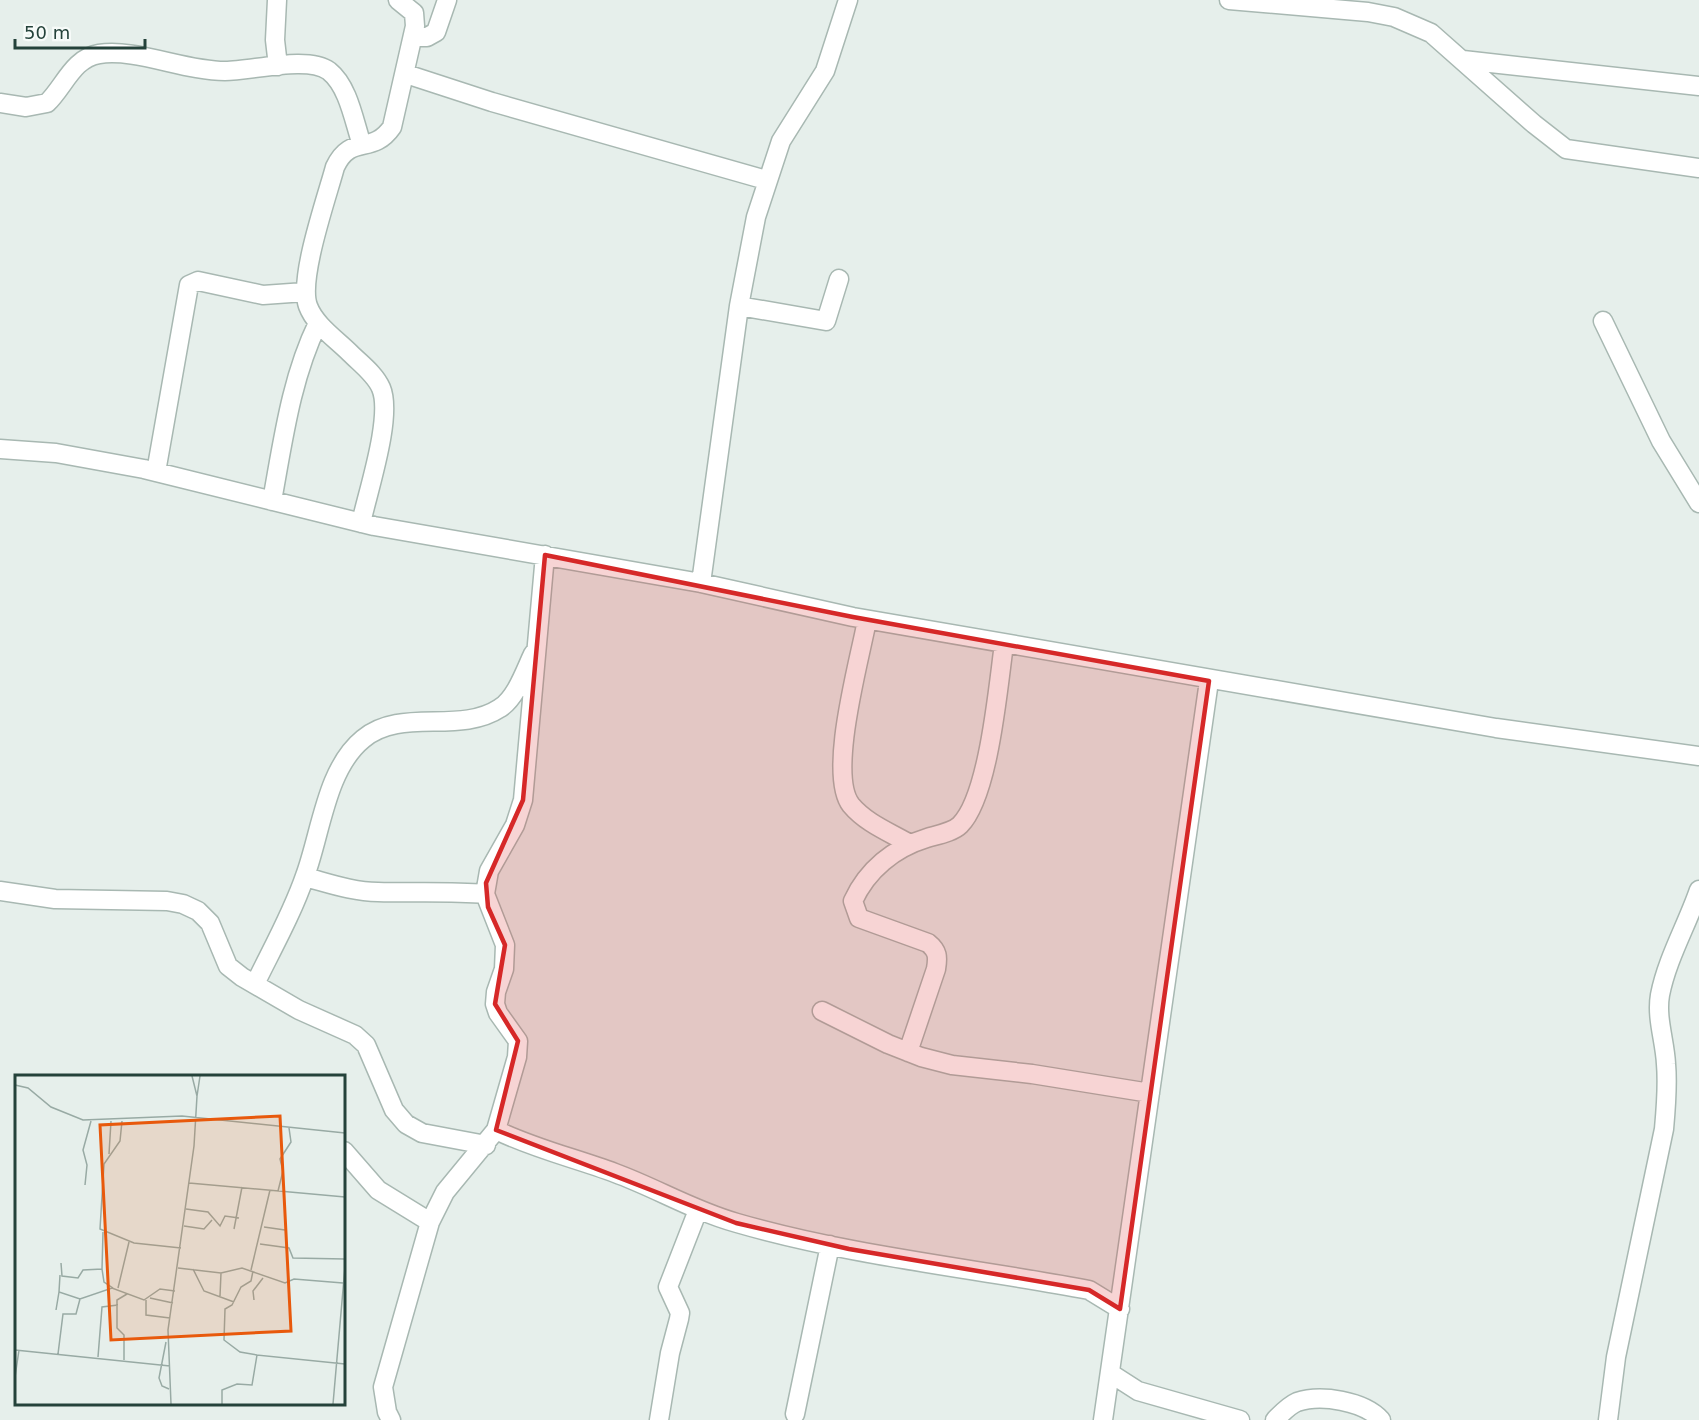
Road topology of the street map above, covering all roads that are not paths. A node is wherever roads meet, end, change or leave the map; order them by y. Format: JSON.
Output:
{"nodes":[{"id":1,"x":277,"y":0,"type":"edge"},
{"id":2,"x":398,"y":0,"type":"edge"},
{"id":3,"x":447,"y":0,"type":"edge"},
{"id":4,"x":849,"y":0,"type":"edge"},
{"id":5,"x":1229,"y":0,"type":"edge"},
{"id":6,"x":1369,"y":6,"type":"edge"},
{"id":7,"x":412,"y":37,"type":"junction"},
{"id":8,"x":1463,"y":60,"type":"junction"},
{"id":9,"x":278,"y":66,"type":"junction"},
{"id":10,"x":406,"y":74,"type":"junction"},
{"id":11,"x":1699,"y":86,"type":"edge"},
{"id":12,"x":0,"y":103,"type":"edge"},
{"id":13,"x":362,"y":145,"type":"junction"},
{"id":14,"x":1699,"y":168,"type":"edge"},
{"id":15,"x":766,"y":180,"type":"junction"},
{"id":16,"x":839,"y":279,"type":"dead end"},
{"id":17,"x":305,"y":292,"type":"junction"},
{"id":18,"x":739,"y":306,"type":"junction"},
{"id":19,"x":1603,"y":321,"type":"dead end"},
{"id":20,"x":318,"y":323,"type":"junction"},
{"id":21,"x":5,"y":448,"type":"edge"},
{"id":22,"x":156,"y":472,"type":"junction"},
{"id":23,"x":272,"y":501,"type":"junction"},
{"id":24,"x":1699,"y":503,"type":"edge"},
{"id":25,"x":362,"y":522,"type":"junction"},
{"id":26,"x":546,"y":555,"type":"junction"},
{"id":27,"x":701,"y":584,"type":"junction"},
{"id":28,"x":867,"y":620,"type":"junction"},
{"id":29,"x":538,"y":644,"type":"junction"},
{"id":30,"x":1004,"y":644,"type":"junction"},
{"id":31,"x":1209,"y":681,"type":"junction"},
{"id":32,"x":1699,"y":756,"type":"edge"},
{"id":33,"x":908,"y":843,"type":"junction"},
{"id":34,"x":305,"y":877,"type":"junction"},
{"id":35,"x":1699,"y":890,"type":"edge"},
{"id":36,"x":0,"y":891,"type":"edge"},
{"id":37,"x":485,"y":894,"type":"junction"},
{"id":38,"x":255,"y":984,"type":"junction"},
{"id":39,"x":822,"y":1011,"type":"dead end"},
{"id":40,"x":908,"y":1052,"type":"junction"},
{"id":41,"x":1150,"y":1094,"type":"junction"},
{"id":42,"x":491,"y":1138,"type":"junction"},
{"id":43,"x":345,"y":1152,"type":"edge"},
{"id":44,"x":698,"y":1210,"type":"junction"},
{"id":45,"x":430,"y":1222,"type":"junction"},
{"id":46,"x":830,"y":1245,"type":"junction"},
{"id":47,"x":1120,"y":1309,"type":"junction"},
{"id":48,"x":1110,"y":1373,"type":"junction"},
{"id":49,"x":795,"y":1414,"type":"dead end"},
{"id":50,"x":391,"y":1420,"type":"edge"},
{"id":51,"x":659,"y":1420,"type":"edge"},
{"id":52,"x":1103,"y":1420,"type":"edge"},
{"id":53,"x":1240,"y":1420,"type":"edge"},
{"id":54,"x":1275,"y":1420,"type":"edge"},
{"id":55,"x":1381,"y":1420,"type":"edge"},
{"id":56,"x":1608,"y":1420,"type":"edge"}],
"edges":[{"from":1,"to":9,"type":"street"},
{"from":2,"to":7,"type":"street"},
{"from":3,"to":7,"type":"street"},
{"from":4,"to":15,"type":"street"},
{"from":5,"to":6,"type":"street"},
{"from":6,"to":8,"type":"street"},
{"from":7,"to":10,"type":"street"},
{"from":8,"to":11,"type":"street"},
{"from":8,"to":14,"type":"street"},
{"from":9,"to":12,"type":"street"},
{"from":9,"to":13,"type":"street"},
{"from":10,"to":13,"type":"street"},
{"from":10,"to":15,"type":"street"},
{"from":13,"to":17,"type":"street"},
{"from":15,"to":18,"type":"street"},
{"from":16,"to":18,"type":"street"},
{"from":17,"to":20,"type":"street"},
{"from":17,"to":22,"type":"street"},
{"from":18,"to":27,"type":"street"},
{"from":19,"to":24,"type":"street"},
{"from":20,"to":23,"type":"street"},
{"from":20,"to":25,"type":"street"},
{"from":21,"to":22,"type":"street"},
{"from":22,"to":23,"type":"street"},
{"from":23,"to":25,"type":"street"},
{"from":25,"to":26,"type":"street"},
{"from":26,"to":27,"type":"street"},
{"from":26,"to":29,"type":"street"},
{"from":27,"to":28,"type":"street"},
{"from":28,"to":30,"type":"street"},
{"from":28,"to":33,"type":"street"},
{"from":29,"to":34,"type":"street"},
{"from":29,"to":37,"type":"street"},
{"from":30,"to":31,"type":"street"},
{"from":30,"to":33,"type":"street"},
{"from":31,"to":32,"type":"street"},
{"from":31,"to":41,"type":"street"},
{"from":33,"to":40,"type":"street"},
{"from":34,"to":37,"type":"street"},
{"from":34,"to":38,"type":"street"},
{"from":35,"to":56,"type":"street"},
{"from":36,"to":38,"type":"street"},
{"from":37,"to":42,"type":"street"},
{"from":38,"to":42,"type":"street"},
{"from":39,"to":40,"type":"street"},
{"from":40,"to":41,"type":"street"},
{"from":41,"to":47,"type":"street"},
{"from":42,"to":44,"type":"street"},
{"from":42,"to":45,"type":"street"},
{"from":43,"to":45,"type":"street"},
{"from":44,"to":46,"type":"street"},
{"from":44,"to":51,"type":"street"},
{"from":45,"to":50,"type":"street"},
{"from":46,"to":47,"type":"street"},
{"from":46,"to":49,"type":"street"},
{"from":47,"to":48,"type":"street"},
{"from":48,"to":52,"type":"street"},
{"from":48,"to":53,"type":"street"},
{"from":54,"to":55,"type":"street"}]}
